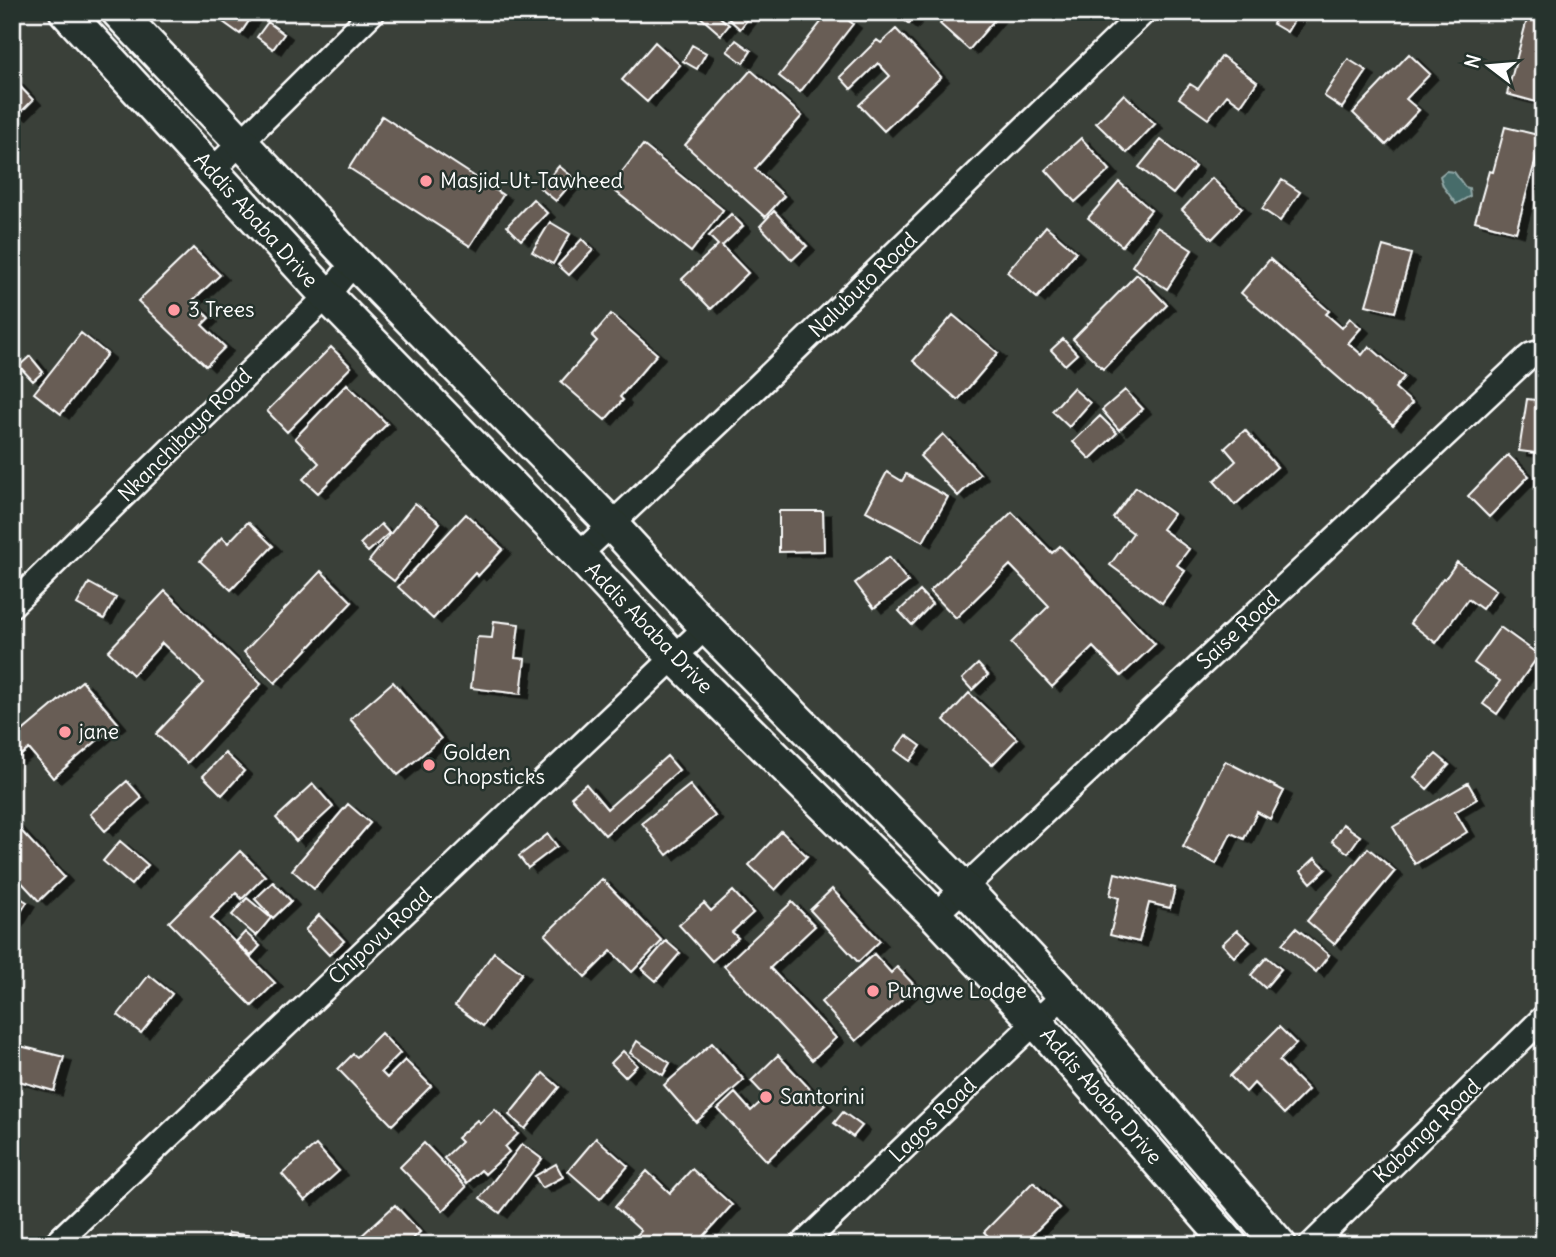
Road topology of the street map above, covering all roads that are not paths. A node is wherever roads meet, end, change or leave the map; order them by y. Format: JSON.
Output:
{"nodes":[{"id":1,"x":66,"y":12,"type":"edge"},
{"id":2,"x":118,"y":12,"type":"edge"},
{"id":3,"x":373,"y":12,"type":"edge"},
{"id":4,"x":1144,"y":12,"type":"edge"},
{"id":5,"x":242,"y":141,"type":"junction"},
{"id":6,"x":212,"y":171,"type":"junction"},
{"id":7,"x":355,"y":262,"type":"junction"},
{"id":8,"x":327,"y":296,"type":"junction"},
{"id":9,"x":1544,"y":351,"type":"edge"},
{"id":10,"x":611,"y":524,"type":"junction"},
{"id":11,"x":579,"y":555,"type":"junction"},
{"id":12,"x":12,"y":606,"type":"edge"},
{"id":13,"x":706,"y":626,"type":"junction"},
{"id":14,"x":674,"y":657,"type":"junction"},
{"id":15,"x":964,"y":888,"type":"junction"},
{"id":16,"x":935,"y":915,"type":"junction"},
{"id":17,"x":1064,"y":995,"type":"junction"},
{"id":18,"x":1544,"y":1017,"type":"edge"},
{"id":19,"x":1036,"y":1022,"type":"junction"},
{"id":20,"x":54,"y":1245,"type":"edge"},
{"id":21,"x":802,"y":1245,"type":"edge"},
{"id":22,"x":1231,"y":1245,"type":"edge"},
{"id":23,"x":1280,"y":1245,"type":"edge"},
{"id":24,"x":1311,"y":1245,"type":"edge"}],
"edges":[{"from":1,"to":6,"type":"main road","name":"Addis Ababa Drive"},
{"from":2,"to":5,"type":"main road","name":"Addis Ababa Drive"},
{"from":3,"to":5,"type":"street"},
{"from":4,"to":10,"type":"street","name":"Nalubuto Road"},
{"from":5,"to":6,"type":"street"},
{"from":5,"to":7,"type":"main road","name":"Addis Ababa Drive"},
{"from":6,"to":8,"type":"main road","name":"Addis Ababa Drive"},
{"from":7,"to":8,"type":"street","name":"Nkanchibaya Road"},
{"from":7,"to":10,"type":"main road","name":"Addis Ababa Drive"},
{"from":8,"to":11,"type":"main road","name":"Addis Ababa Drive"},
{"from":8,"to":12,"type":"street","name":"Nkanchibaya Road"},
{"from":9,"to":15,"type":"street","name":"Saise Road"},
{"from":10,"to":11,"type":"street","name":"Nalubuto Road"},
{"from":10,"to":13,"type":"main road","name":"Addis Ababa Drive"},
{"from":11,"to":14,"type":"main road","name":"Addis Ababa Drive"},
{"from":13,"to":14,"type":"street","name":"Chipovu Road"},
{"from":13,"to":15,"type":"main road","name":"Addis Ababa Drive"},
{"from":14,"to":16,"type":"main road","name":"Addis Ababa Drive"},
{"from":14,"to":20,"type":"street","name":"Chipovu Road"},
{"from":15,"to":16,"type":"street","name":"Saise Road"},
{"from":15,"to":17,"type":"main road","name":"Addis Ababa Drive"},
{"from":16,"to":19,"type":"main road","name":"Addis Ababa Drive"},
{"from":17,"to":19,"type":"street","name":"Lagos Road"},
{"from":17,"to":23,"type":"main road","name":"Addis Ababa Drive"},
{"from":18,"to":24,"type":"street","name":"Kabanga Road"},
{"from":19,"to":21,"type":"street","name":"Lagos Road"},
{"from":19,"to":22,"type":"main road","name":"Addis Ababa Drive"}]}
